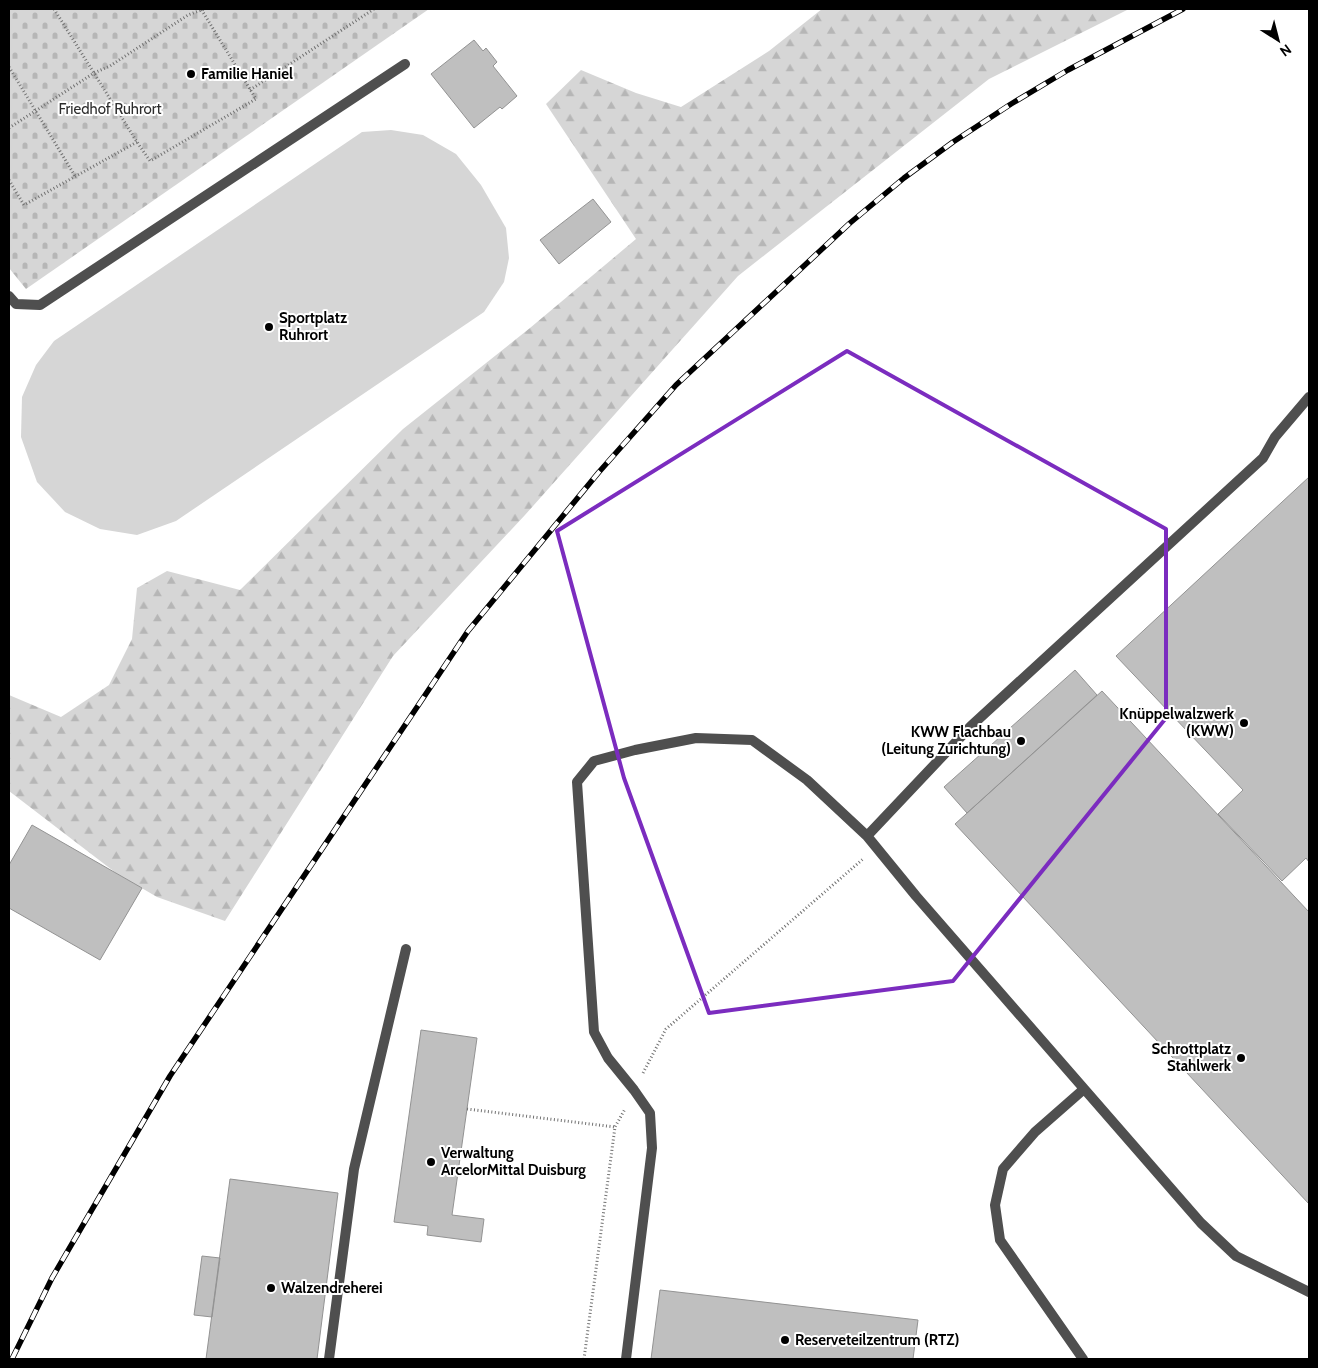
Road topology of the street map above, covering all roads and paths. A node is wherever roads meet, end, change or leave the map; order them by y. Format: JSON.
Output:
{"nodes":[{"id":1,"x":54,"y":9,"type":"edge"},
{"id":2,"x":203,"y":9,"type":"edge"},
{"id":3,"x":374,"y":9,"type":"edge"},
{"id":4,"x":405,"y":64,"type":"dead end"},
{"id":5,"x":9,"y":67,"type":"edge"},
{"id":6,"x":94,"y":73,"type":"junction"},
{"id":7,"x":250,"y":90,"type":"junction"},
{"id":8,"x":35,"y":111,"type":"junction"},
{"id":9,"x":9,"y":128,"type":"edge"},
{"id":10,"x":136,"y":142,"type":"junction"},
{"id":11,"x":75,"y":176,"type":"junction"},
{"id":12,"x":9,"y":180,"type":"edge"},
{"id":13,"x":9,"y":296,"type":"edge"},
{"id":14,"x":1309,"y":397,"type":"edge"},
{"id":15,"x":867,"y":836,"type":"junction"},
{"id":16,"x":876,"y":847,"type":"junction"},
{"id":17,"x":406,"y":949,"type":"dead end"},
{"id":18,"x":1084,"y":1089,"type":"junction"},
{"id":19,"x":634,"y":1090,"type":"junction"},
{"id":20,"x":467,"y":1109,"type":"dead end"},
{"id":21,"x":616,"y":1127,"type":"junction"},
{"id":22,"x":1309,"y":1292,"type":"edge"},
{"id":23,"x":328,"y":1359,"type":"edge"},
{"id":24,"x":584,"y":1359,"type":"edge"},
{"id":25,"x":626,"y":1359,"type":"edge"},
{"id":26,"x":1083,"y":1359,"type":"edge"}],
"edges":[{"from":1,"to":6,"type":"path"},
{"from":2,"to":6,"type":"path"},
{"from":2,"to":7,"type":"path"},
{"from":3,"to":7,"type":"path"},
{"from":4,"to":13,"type":"lane"},
{"from":5,"to":8,"type":"path"},
{"from":6,"to":8,"type":"path"},
{"from":6,"to":10,"type":"path"},
{"from":7,"to":10,"type":"path"},
{"from":8,"to":9,"type":"path"},
{"from":8,"to":11,"type":"path"},
{"from":10,"to":11,"type":"path"},
{"from":11,"to":12,"type":"path"},
{"from":14,"to":15,"type":"lane"},
{"from":15,"to":16,"type":"lane"},
{"from":15,"to":19,"type":"lane"},
{"from":16,"to":18,"type":"lane"},
{"from":16,"to":19,"type":"path"},
{"from":17,"to":23,"type":"lane"},
{"from":18,"to":22,"type":"lane"},
{"from":18,"to":26,"type":"lane"},
{"from":19,"to":21,"type":"path"},
{"from":19,"to":25,"type":"lane"},
{"from":20,"to":21,"type":"path"},
{"from":21,"to":24,"type":"path"}]}
